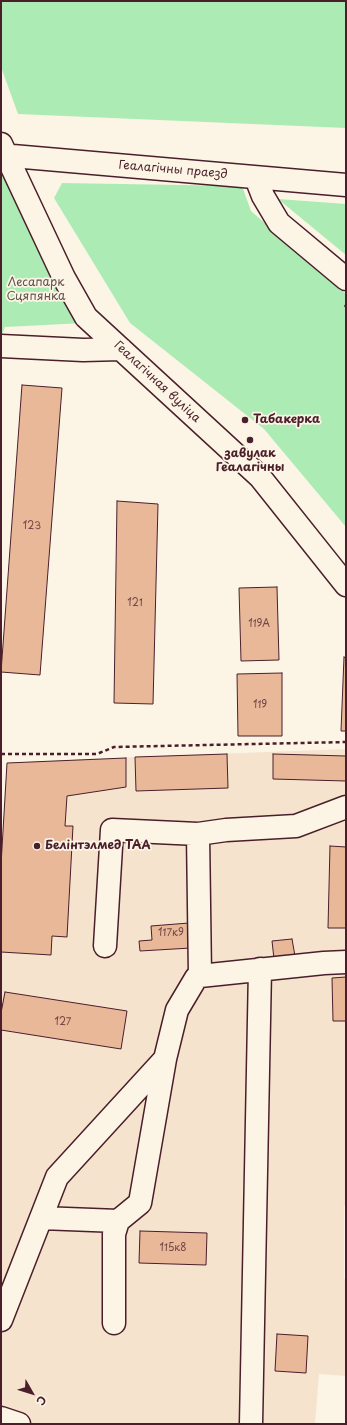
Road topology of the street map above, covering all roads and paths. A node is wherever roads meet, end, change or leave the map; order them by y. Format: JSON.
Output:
{"nodes":[{"id":1,"x":2,"y":151,"type":"edge"},
{"id":2,"x":256,"y":178,"type":"junction"},
{"id":3,"x":346,"y":185,"type":"edge"},
{"id":4,"x":346,"y":279,"type":"edge"},
{"id":5,"x":1,"y":346,"type":"edge"},
{"id":6,"x":121,"y":349,"type":"junction"},
{"id":7,"x":346,"y":584,"type":"edge"},
{"id":8,"x":346,"y":742,"type":"edge"},
{"id":9,"x":1,"y":754,"type":"edge"},
{"id":10,"x":346,"y":807,"type":"edge"},
{"id":11,"x":198,"y":834,"type":"junction"},
{"id":12,"x":105,"y":946,"type":"dead end"},
{"id":13,"x":346,"y":962,"type":"edge"},
{"id":14,"x":260,"y":969,"type":"junction"},
{"id":15,"x":200,"y":976,"type":"junction"},
{"id":16,"x":165,"y":1059,"type":"junction"},
{"id":17,"x":41,"y":1218,"type":"junction"},
{"id":18,"x":118,"y":1221,"type":"junction"},
{"id":19,"x":1,"y":1320,"type":"edge"},
{"id":20,"x":114,"y":1323,"type":"dead end"},
{"id":21,"x":1,"y":1418,"type":"edge"},
{"id":22,"x":19,"y":1424,"type":"edge"},
{"id":23,"x":252,"y":1424,"type":"edge"}],
"edges":[{"from":1,"to":2,"type":"street","name":"Геалагічны праезд"},
{"from":1,"to":6,"type":"street","name":"Геалагічная вуліца"},
{"from":2,"to":3,"type":"street","name":"Геалагічны праезд"},
{"from":2,"to":4,"type":"street"},
{"from":5,"to":6,"type":"street"},
{"from":6,"to":7,"type":"street","name":"Геалагічная вуліца"},
{"from":8,"to":9,"type":"path"},
{"from":10,"to":11,"type":"street"},
{"from":11,"to":12,"type":"street"},
{"from":11,"to":15,"type":"street"},
{"from":13,"to":14,"type":"street"},
{"from":14,"to":15,"type":"street"},
{"from":14,"to":23,"type":"street"},
{"from":15,"to":16,"type":"street"},
{"from":16,"to":17,"type":"street"},
{"from":16,"to":18,"type":"street"},
{"from":17,"to":18,"type":"street"},
{"from":17,"to":19,"type":"street"},
{"from":18,"to":20,"type":"street"},
{"from":21,"to":22,"type":"street"}]}
